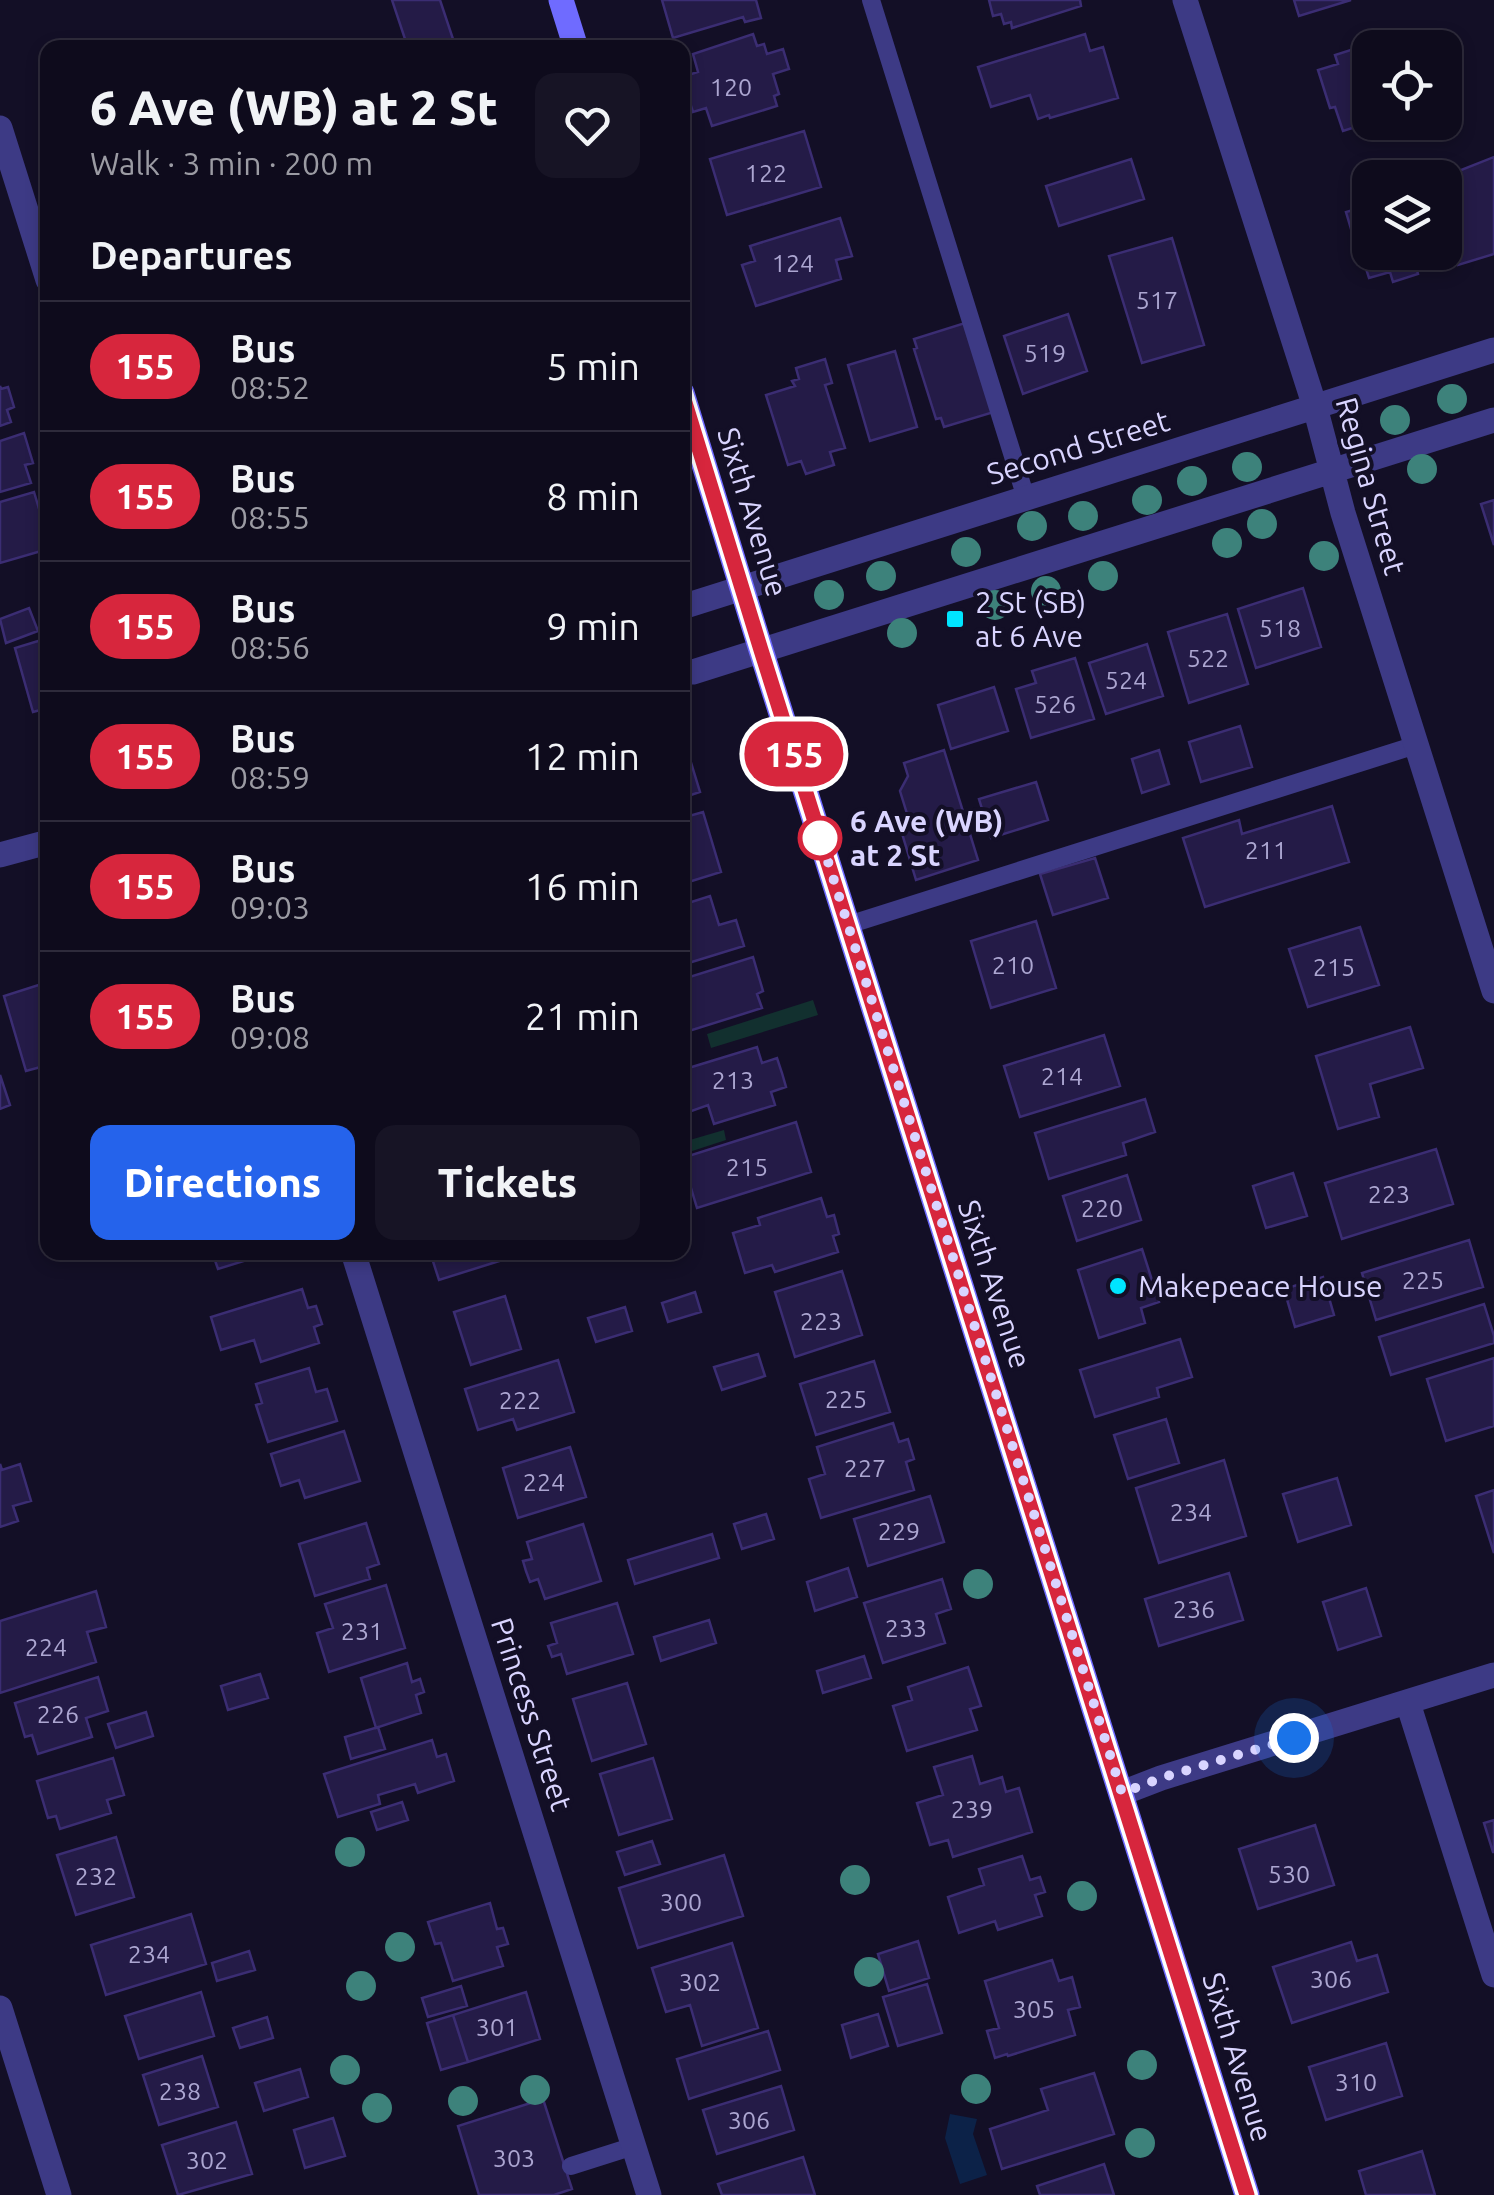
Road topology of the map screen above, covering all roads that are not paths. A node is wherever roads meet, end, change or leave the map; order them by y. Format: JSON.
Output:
{"nodes":[{"id":1,"x":561,"y":0,"type":"edge"},
{"id":2,"x":871,"y":0,"type":"edge"},
{"id":3,"x":1185,"y":0,"type":"edge"},
{"id":4,"x":574,"y":40,"type":"edge"},
{"id":5,"x":0,"y":128,"type":"edge"},
{"id":6,"x":40,"y":255,"type":"edge"},
{"id":7,"x":1494,"y":350,"type":"edge"},
{"id":8,"x":1315,"y":407,"type":"junction"},
{"id":9,"x":690,"y":419,"type":"edge"},
{"id":10,"x":1494,"y":420,"type":"edge"},
{"id":11,"x":1333,"y":470,"type":"junction"},
{"id":12,"x":1026,"y":498,"type":"junction"},
{"id":13,"x":742,"y":588,"type":"junction"},
{"id":14,"x":690,"y":605,"type":"edge"},
{"id":15,"x":761,"y":650,"type":"junction"},
{"id":16,"x":690,"y":672,"type":"edge"},
{"id":17,"x":1416,"y":745,"type":"junction"},
{"id":18,"x":40,"y":844,"type":"edge"},
{"id":19,"x":0,"y":855,"type":"edge"},
{"id":20,"x":848,"y":925,"type":"junction"},
{"id":21,"x":1494,"y":991,"type":"edge"},
{"id":22,"x":356,"y":1260,"type":"edge"},
{"id":23,"x":1494,"y":1675,"type":"edge"},
{"id":24,"x":1408,"y":1702,"type":"junction"},
{"id":25,"x":1122,"y":1793,"type":"junction"},
{"id":26,"x":1494,"y":1975,"type":"edge"},
{"id":27,"x":0,"y":2008,"type":"edge"},
{"id":28,"x":634,"y":2146,"type":"junction"},
{"id":29,"x":571,"y":2166,"type":"dead end"},
{"id":30,"x":59,"y":2195,"type":"edge"},
{"id":31,"x":649,"y":2195,"type":"edge"},
{"id":32,"x":1247,"y":2195,"type":"edge"}],
"edges":[{"from":1,"to":4,"type":"street"},
{"from":2,"to":12,"type":"lane"},
{"from":3,"to":8,"type":"street","name":"Regina Street"},
{"from":5,"to":6,"type":"street"},
{"from":7,"to":8,"type":"street","name":"Second Street"},
{"from":8,"to":11,"type":"street","name":"Regina Street"},
{"from":8,"to":12,"type":"street","name":"Second Street"},
{"from":9,"to":13,"type":"street","name":"Sixth Avenue"},
{"from":10,"to":11,"type":"street"},
{"from":11,"to":15,"type":"street"},
{"from":11,"to":17,"type":"street","name":"Regina Street"},
{"from":12,"to":13,"type":"street","name":"Second Street"},
{"from":13,"to":14,"type":"street","name":"Second Street"},
{"from":13,"to":15,"type":"street","name":"Sixth Avenue"},
{"from":15,"to":16,"type":"street"},
{"from":15,"to":20,"type":"street","name":"Sixth Avenue"},
{"from":17,"to":20,"type":"lane"},
{"from":17,"to":21,"type":"street","name":"Regina Street"},
{"from":18,"to":19,"type":"street"},
{"from":20,"to":25,"type":"street","name":"Sixth Avenue"},
{"from":22,"to":28,"type":"street","name":"Princess Street"},
{"from":23,"to":24,"type":"street"},
{"from":24,"to":25,"type":"street"},
{"from":24,"to":26,"type":"street"},
{"from":25,"to":32,"type":"street","name":"Sixth Avenue"},
{"from":27,"to":30,"type":"street"},
{"from":28,"to":29,"type":"lane"},
{"from":28,"to":31,"type":"street","name":"Princess Street"}]}
